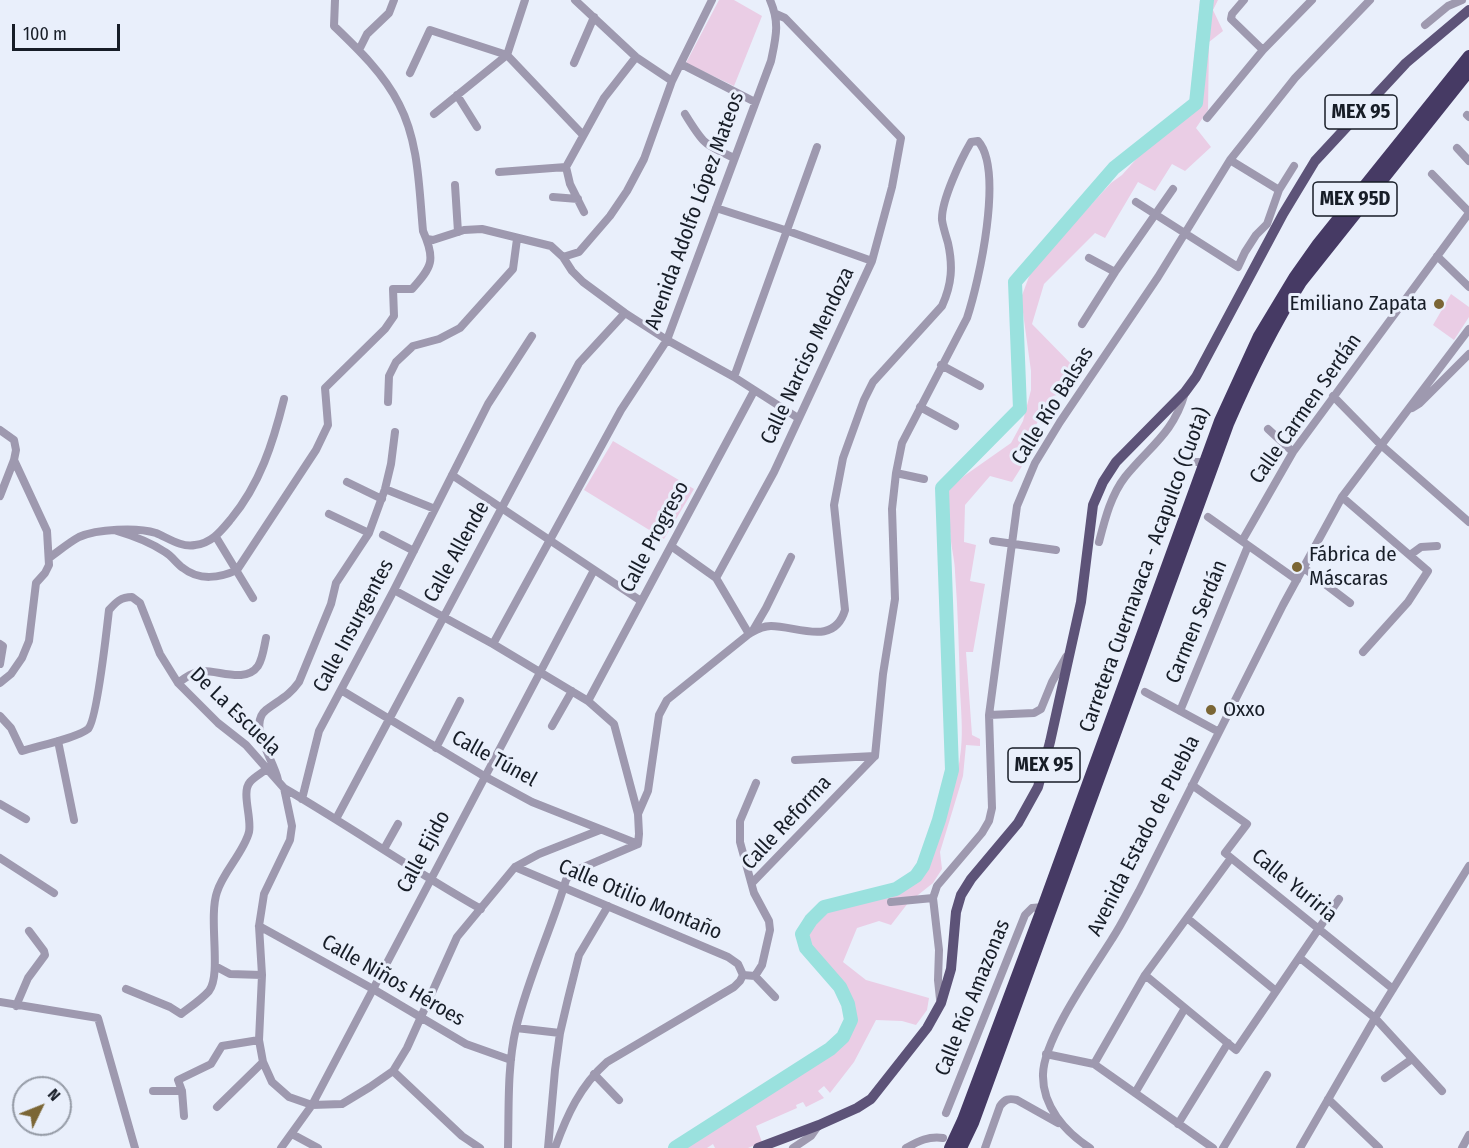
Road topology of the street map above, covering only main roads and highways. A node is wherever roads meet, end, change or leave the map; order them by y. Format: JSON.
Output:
{"nodes":[{"id":1,"x":1469,"y":10,"type":"edge"},
{"id":2,"x":1469,"y":50,"type":"edge"},
{"id":3,"x":1469,"y":56,"type":"edge"},
{"id":4,"x":1463,"y":71,"type":"edge"},
{"id":5,"x":946,"y":1143,"type":"edge"},
{"id":6,"x":758,"y":1148,"type":"edge"},
{"id":7,"x":962,"y":1148,"type":"edge"}],
"edges":[{"from":1,"to":6,"type":"main road","number":"MEX 95"},
{"from":2,"to":4,"type":"highway"},
{"from":3,"to":4,"type":"highway","name":"Carretera Cuernavaca - Acapulco (Cuota)","number":"MEX 95D"},
{"from":4,"to":5,"type":"highway","name":"Carretera Cuernavaca - Acapulco (Cuota)","number":"MEX 95D"},
{"from":4,"to":7,"type":"highway","name":"Carretera Cuernavaca - Acapulco (Cuota)","number":"MEX 95D"}]}
